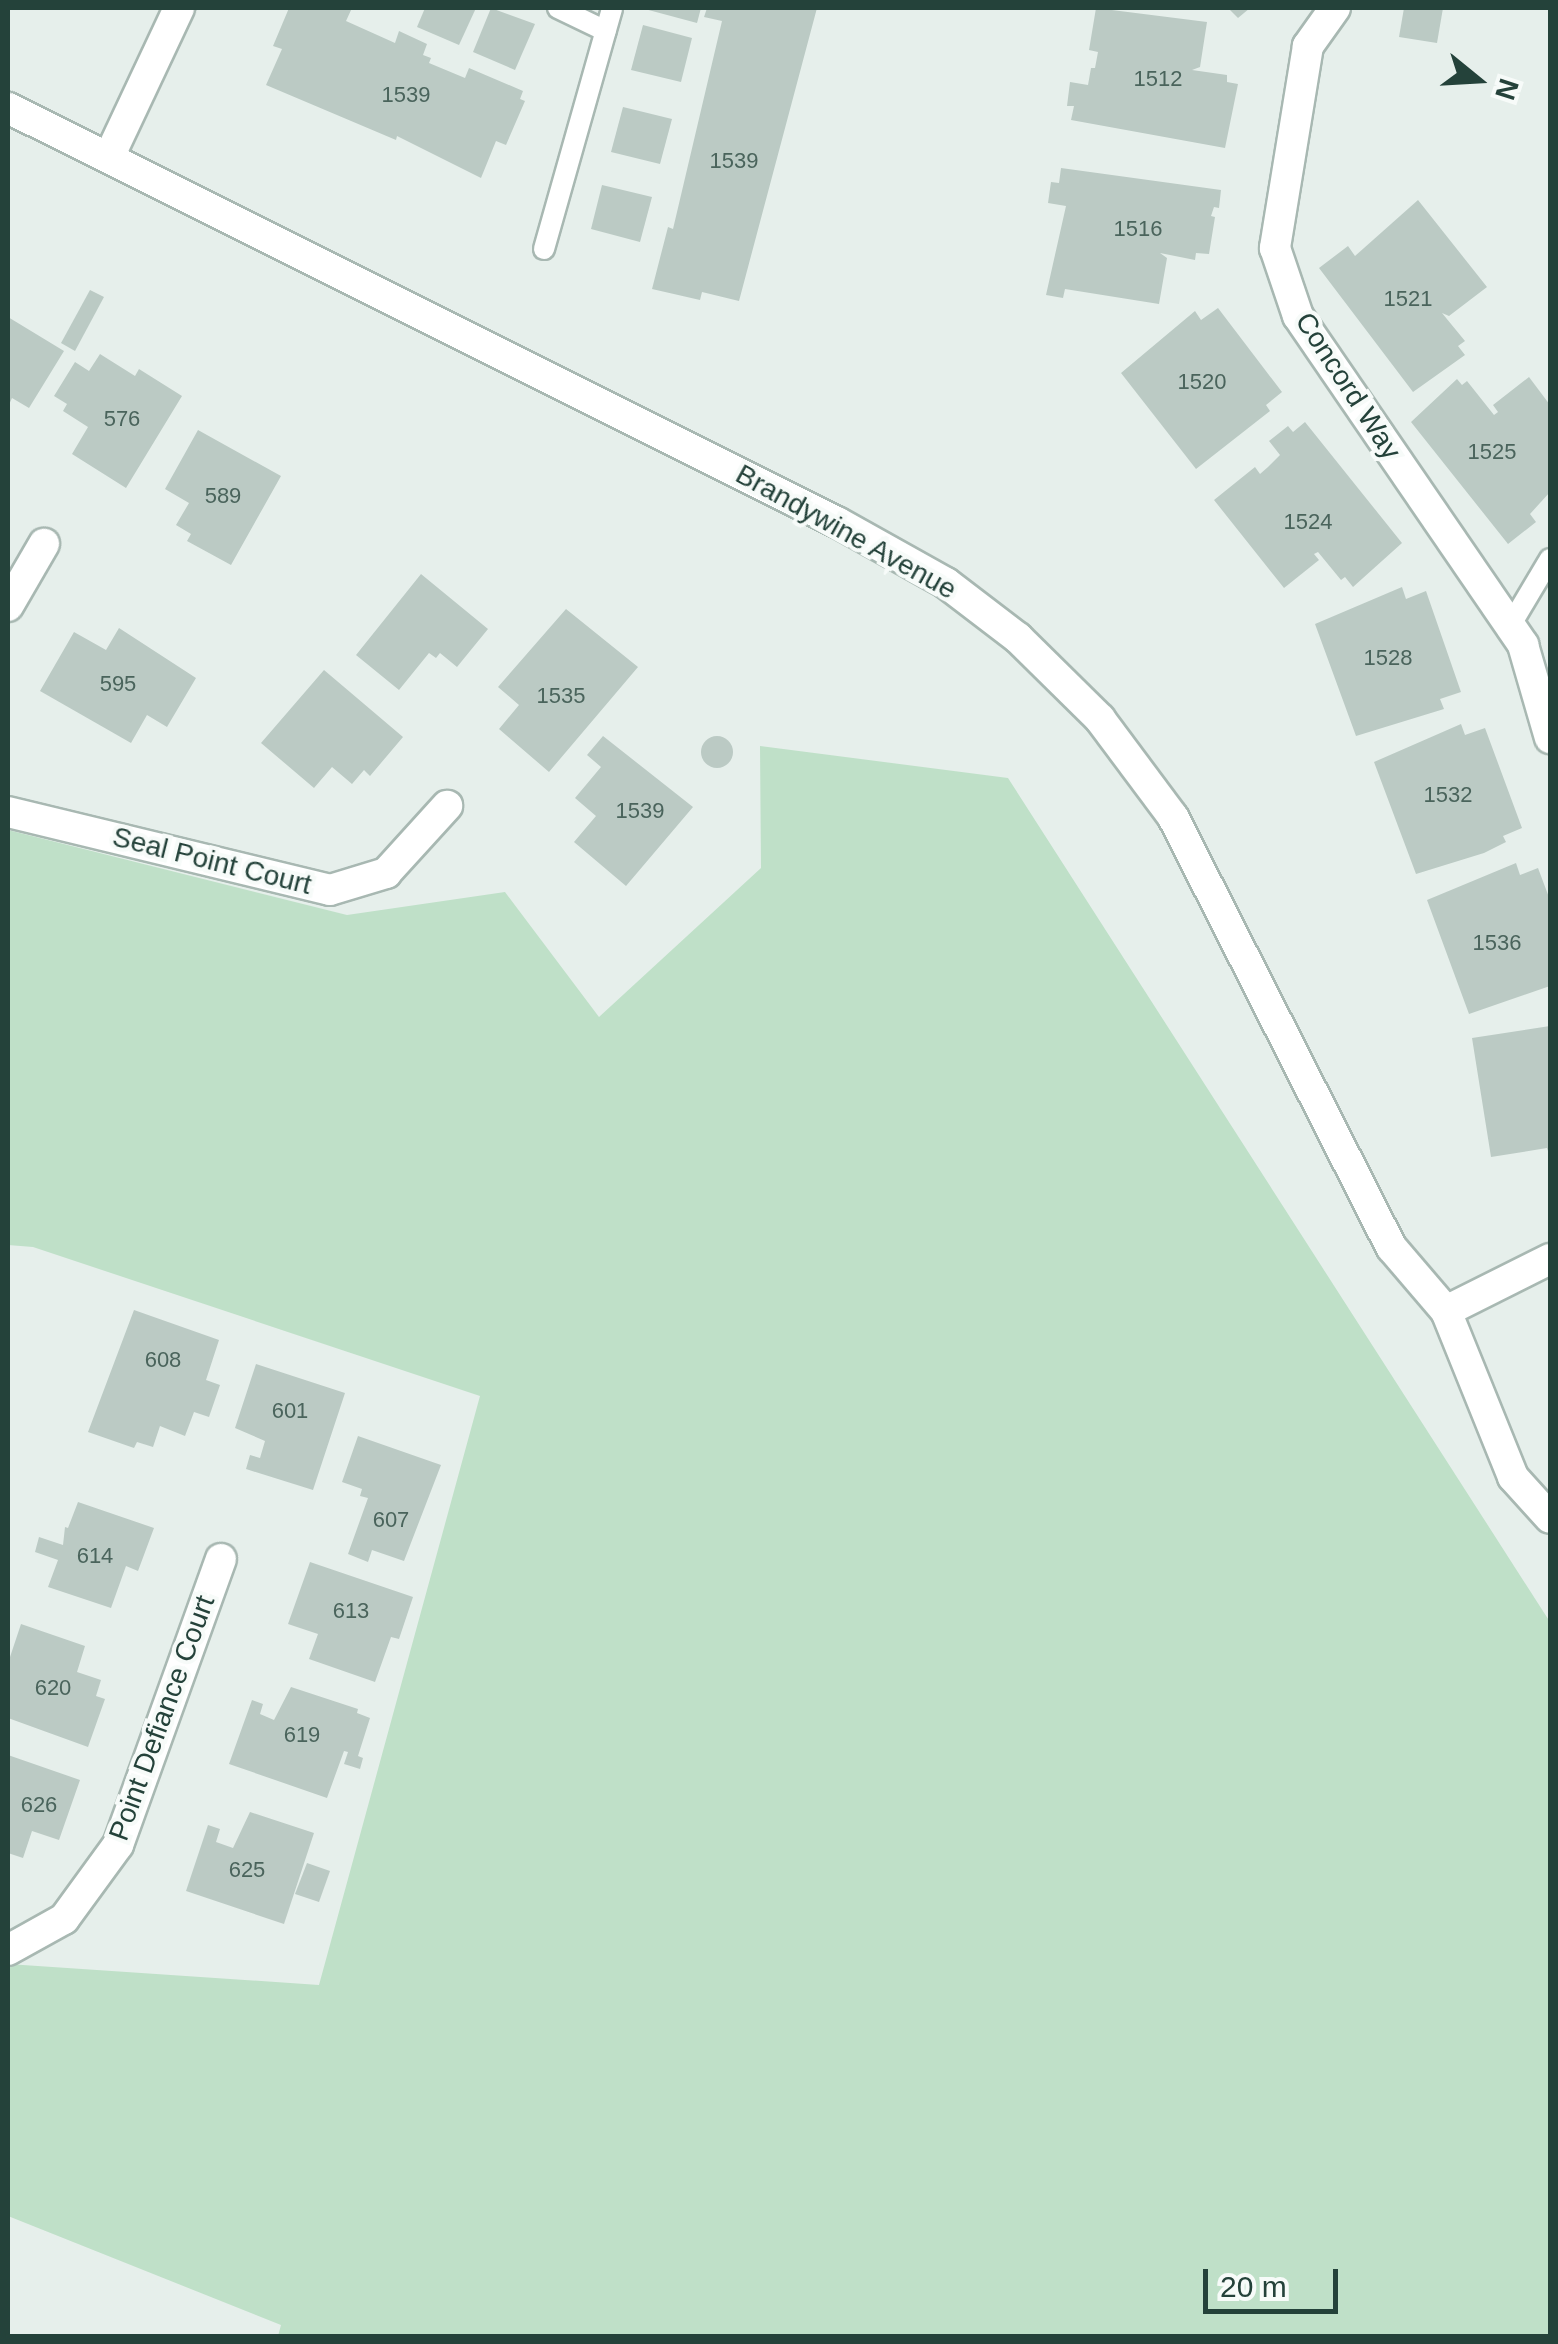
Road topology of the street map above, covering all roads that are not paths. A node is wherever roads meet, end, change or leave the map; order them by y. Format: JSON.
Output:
{"nodes":[{"id":1,"x":180,"y":8,"type":"edge"},
{"id":2,"x":558,"y":8,"type":"edge"},
{"id":3,"x":612,"y":8,"type":"edge"},
{"id":4,"x":1336,"y":8,"type":"edge"},
{"id":5,"x":606,"y":31,"type":"junction"},
{"id":6,"x":8,"y":108,"type":"edge"},
{"id":7,"x":109,"y":157,"type":"junction"},
{"id":8,"x":544,"y":250,"type":"dead end"},
{"id":9,"x":44,"y":544,"type":"dead end"},
{"id":10,"x":1550,"y":560,"type":"edge"},
{"id":11,"x":8,"y":606,"type":"edge"},
{"id":12,"x":1528,"y":636,"type":"edge"},
{"id":13,"x":1550,"y":738,"type":"edge"},
{"id":14,"x":447,"y":806,"type":"dead end"},
{"id":15,"x":8,"y":812,"type":"edge"},
{"id":16,"x":1550,"y":1259,"type":"edge"},
{"id":17,"x":1446,"y":1311,"type":"junction"},
{"id":18,"x":1550,"y":1518,"type":"edge"},
{"id":19,"x":221,"y":1559,"type":"dead end"},
{"id":20,"x":8,"y":1950,"type":"edge"}],
"edges":[{"from":1,"to":7,"type":"street"},
{"from":2,"to":5,"type":"lane"},
{"from":3,"to":5,"type":"lane"},
{"from":4,"to":12,"type":"street","name":"Concord Way"},
{"from":5,"to":8,"type":"lane"},
{"from":6,"to":7,"type":"street","name":"Brandywine Avenue"},
{"from":7,"to":17,"type":"street","name":"Brandywine Avenue"},
{"from":9,"to":11,"type":"street"},
{"from":10,"to":12,"type":"lane"},
{"from":12,"to":13,"type":"street","name":"Concord Way"},
{"from":14,"to":15,"type":"street","name":"Seal Point Court"},
{"from":16,"to":17,"type":"street"},
{"from":17,"to":18,"type":"street","name":"Brandywine Avenue"},
{"from":19,"to":20,"type":"street","name":"Point Defiance Court"}]}
